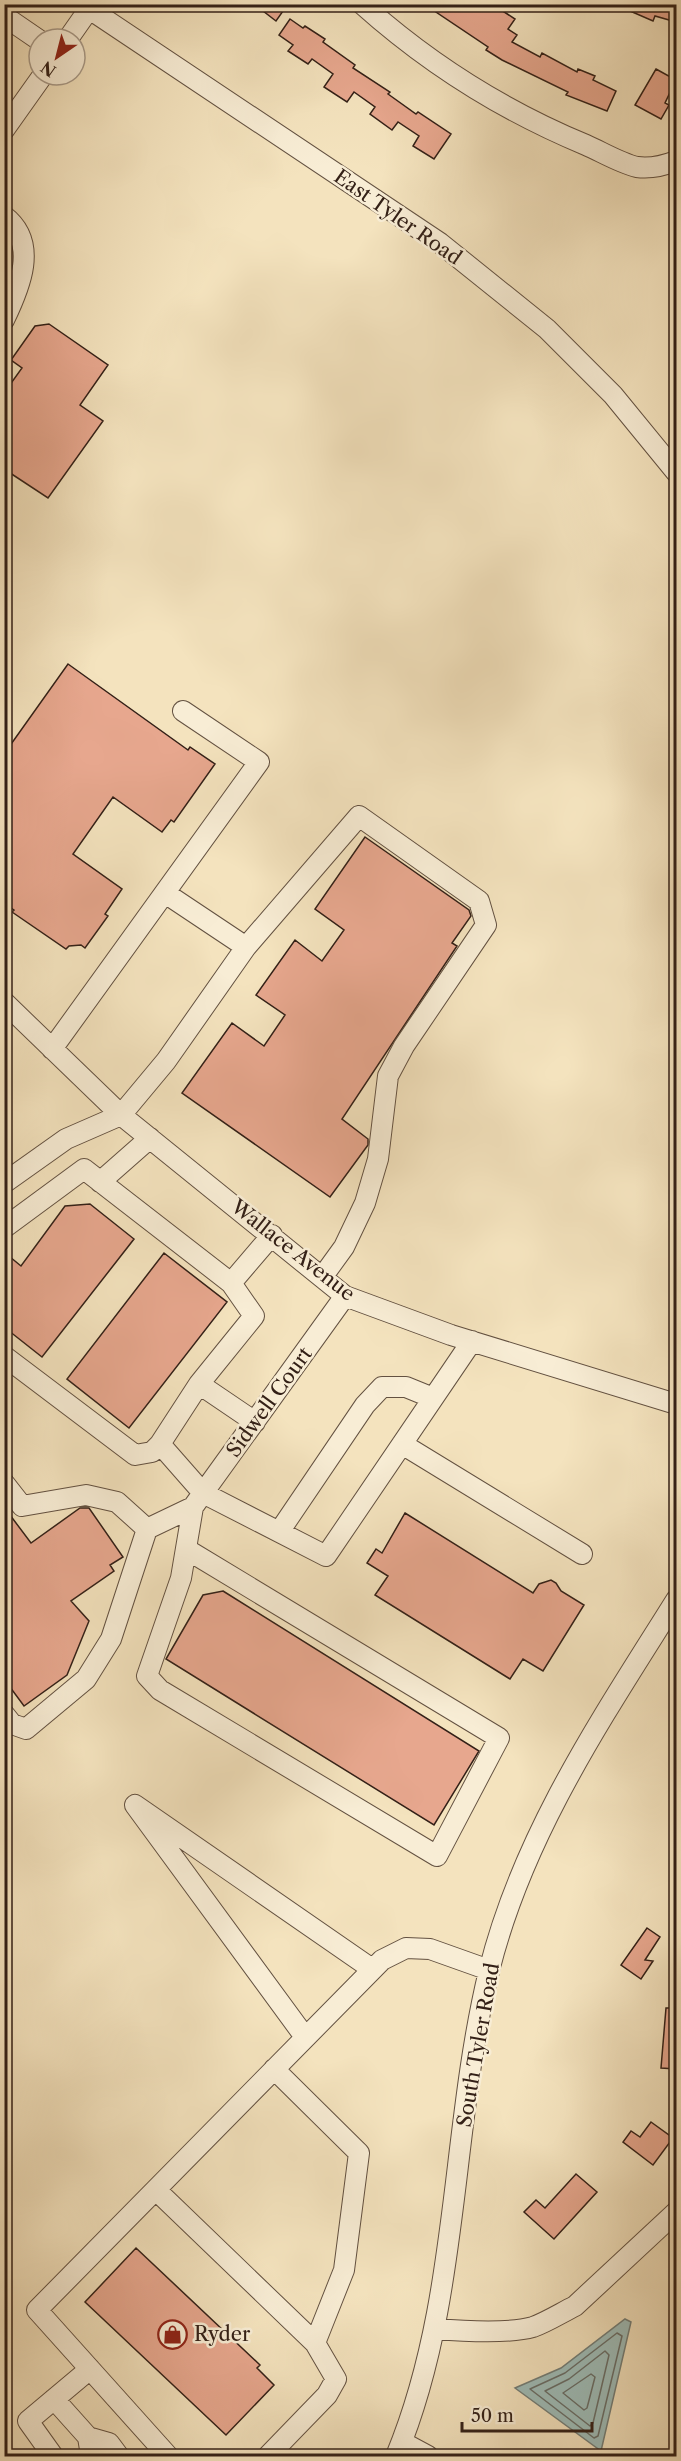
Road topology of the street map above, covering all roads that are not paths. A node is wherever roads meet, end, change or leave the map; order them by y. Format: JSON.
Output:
{"nodes":[{"id":1,"x":362,"y":4,"type":"edge"},
{"id":2,"x":85,"y":7,"type":"edge"},
{"id":3,"x":4,"y":16,"type":"edge"},
{"id":4,"x":74,"y":27,"type":"edge"},
{"id":5,"x":27,"y":32,"type":"edge"},
{"id":6,"x":34,"y":87,"type":"edge"},
{"id":7,"x":4,"y":130,"type":"edge"},
{"id":8,"x":676,"y":160,"type":"edge"},
{"id":9,"x":4,"y":216,"type":"edge"},
{"id":10,"x":4,"y":320,"type":"edge"},
{"id":11,"x":676,"y":472,"type":"edge"},
{"id":12,"x":183,"y":711,"type":"dead end"},
{"id":13,"x":165,"y":893,"type":"junction"},
{"id":14,"x":246,"y":947,"type":"junction"},
{"id":15,"x":4,"y":1002,"type":"edge"},
{"id":16,"x":52,"y":1049,"type":"junction"},
{"id":17,"x":121,"y":1115,"type":"junction"},
{"id":18,"x":150,"y":1138,"type":"junction"},
{"id":19,"x":99,"y":1182,"type":"junction"},
{"id":20,"x":4,"y":1184,"type":"edge"},
{"id":21,"x":4,"y":1228,"type":"edge"},
{"id":22,"x":272,"y":1235,"type":"junction"},
{"id":23,"x":323,"y":1276,"type":"junction"},
{"id":24,"x":231,"y":1283,"type":"junction"},
{"id":25,"x":345,"y":1296,"type":"junction"},
{"id":26,"x":472,"y":1341,"type":"junction"},
{"id":27,"x":4,"y":1356,"type":"edge"},
{"id":28,"x":199,"y":1384,"type":"junction"},
{"id":29,"x":433,"y":1398,"type":"junction"},
{"id":30,"x":676,"y":1404,"type":"edge"},
{"id":31,"x":255,"y":1422,"type":"junction"},
{"id":32,"x":160,"y":1444,"type":"junction"},
{"id":33,"x":402,"y":1444,"type":"junction"},
{"id":34,"x":4,"y":1483,"type":"edge"},
{"id":35,"x":198,"y":1500,"type":"junction"},
{"id":36,"x":147,"y":1529,"type":"junction"},
{"id":37,"x":279,"y":1532,"type":"junction"},
{"id":38,"x":186,"y":1549,"type":"junction"},
{"id":39,"x":582,"y":1554,"type":"dead end"},
{"id":40,"x":676,"y":1600,"type":"edge"},
{"id":41,"x":4,"y":1714,"type":"edge"},
{"id":42,"x":372,"y":1969,"type":"junction"},
{"id":43,"x":489,"y":1970,"type":"junction"},
{"id":44,"x":305,"y":2037,"type":"junction"},
{"id":45,"x":274,"y":2069,"type":"junction"},
{"id":46,"x":156,"y":2190,"type":"junction"},
{"id":47,"x":676,"y":2214,"type":"edge"},
{"id":48,"x":435,"y":2329,"type":"junction"},
{"id":49,"x":315,"y":2343,"type":"junction"},
{"id":50,"x":90,"y":2369,"type":"junction"},
{"id":51,"x":54,"y":2399,"type":"junction"},
{"id":52,"x":88,"y":2437,"type":"junction"},
{"id":53,"x":399,"y":2449,"type":"edge"},
{"id":54,"x":118,"y":2455,"type":"dead end"},
{"id":55,"x":53,"y":2457,"type":"edge"},
{"id":56,"x":91,"y":2457,"type":"edge"},
{"id":57,"x":168,"y":2457,"type":"edge"},
{"id":58,"x":268,"y":2457,"type":"edge"},
{"id":59,"x":428,"y":2457,"type":"edge"}],
"edges":[{"from":1,"to":8,"type":"street"},
{"from":2,"to":4,"type":"street"},
{"from":2,"to":11,"type":"street","name":"East Tyler Road"},
{"from":3,"to":5,"type":"street"},
{"from":6,"to":7,"type":"street"},
{"from":9,"to":10,"type":"street"},
{"from":12,"to":13,"type":"street"},
{"from":13,"to":14,"type":"street"},
{"from":13,"to":16,"type":"street"},
{"from":14,"to":17,"type":"street"},
{"from":14,"to":23,"type":"street"},
{"from":15,"to":16,"type":"street","name":"Wallace Avenue"},
{"from":16,"to":17,"type":"street","name":"Wallace Avenue"},
{"from":17,"to":18,"type":"street","name":"Wallace Avenue"},
{"from":17,"to":20,"type":"street"},
{"from":18,"to":19,"type":"street"},
{"from":18,"to":22,"type":"street","name":"Wallace Avenue"},
{"from":19,"to":21,"type":"street"},
{"from":19,"to":24,"type":"street"},
{"from":22,"to":23,"type":"street","name":"Wallace Avenue"},
{"from":22,"to":24,"type":"street"},
{"from":23,"to":25,"type":"street","name":"Wallace Avenue"},
{"from":24,"to":28,"type":"street"},
{"from":25,"to":26,"type":"street","name":"Wallace Avenue"},
{"from":25,"to":31,"type":"street","name":"Sidwell Court"},
{"from":26,"to":29,"type":"street"},
{"from":26,"to":30,"type":"street","name":"Wallace Avenue"},
{"from":27,"to":32,"type":"street"},
{"from":28,"to":31,"type":"street"},
{"from":28,"to":32,"type":"street"},
{"from":29,"to":33,"type":"street"},
{"from":29,"to":37,"type":"street"},
{"from":31,"to":35,"type":"street","name":"Sidwell Court"},
{"from":32,"to":35,"type":"street"},
{"from":33,"to":37,"type":"street"},
{"from":33,"to":39,"type":"street"},
{"from":34,"to":36,"type":"street"},
{"from":35,"to":36,"type":"street"},
{"from":35,"to":37,"type":"street"},
{"from":35,"to":38,"type":"street"},
{"from":36,"to":41,"type":"street"},
{"from":38,"to":38,"type":"street"},
{"from":40,"to":43,"type":"street","name":"South Tyler Road"},
{"from":42,"to":43,"type":"street"},
{"from":42,"to":44,"type":"street"},
{"from":42,"to":44,"type":"street"},
{"from":43,"to":48,"type":"street","name":"South Tyler Road"},
{"from":44,"to":45,"type":"street"},
{"from":45,"to":46,"type":"street"},
{"from":45,"to":49,"type":"street"},
{"from":46,"to":49,"type":"street"},
{"from":46,"to":50,"type":"street"},
{"from":47,"to":48,"type":"street"},
{"from":48,"to":53,"type":"street","name":"South Tyler Road"},
{"from":49,"to":58,"type":"street"},
{"from":50,"to":51,"type":"street"},
{"from":50,"to":57,"type":"street"},
{"from":51,"to":52,"type":"street"},
{"from":51,"to":55,"type":"street"},
{"from":52,"to":54,"type":"street"},
{"from":52,"to":56,"type":"street"},
{"from":53,"to":59,"type":"street"}]}
